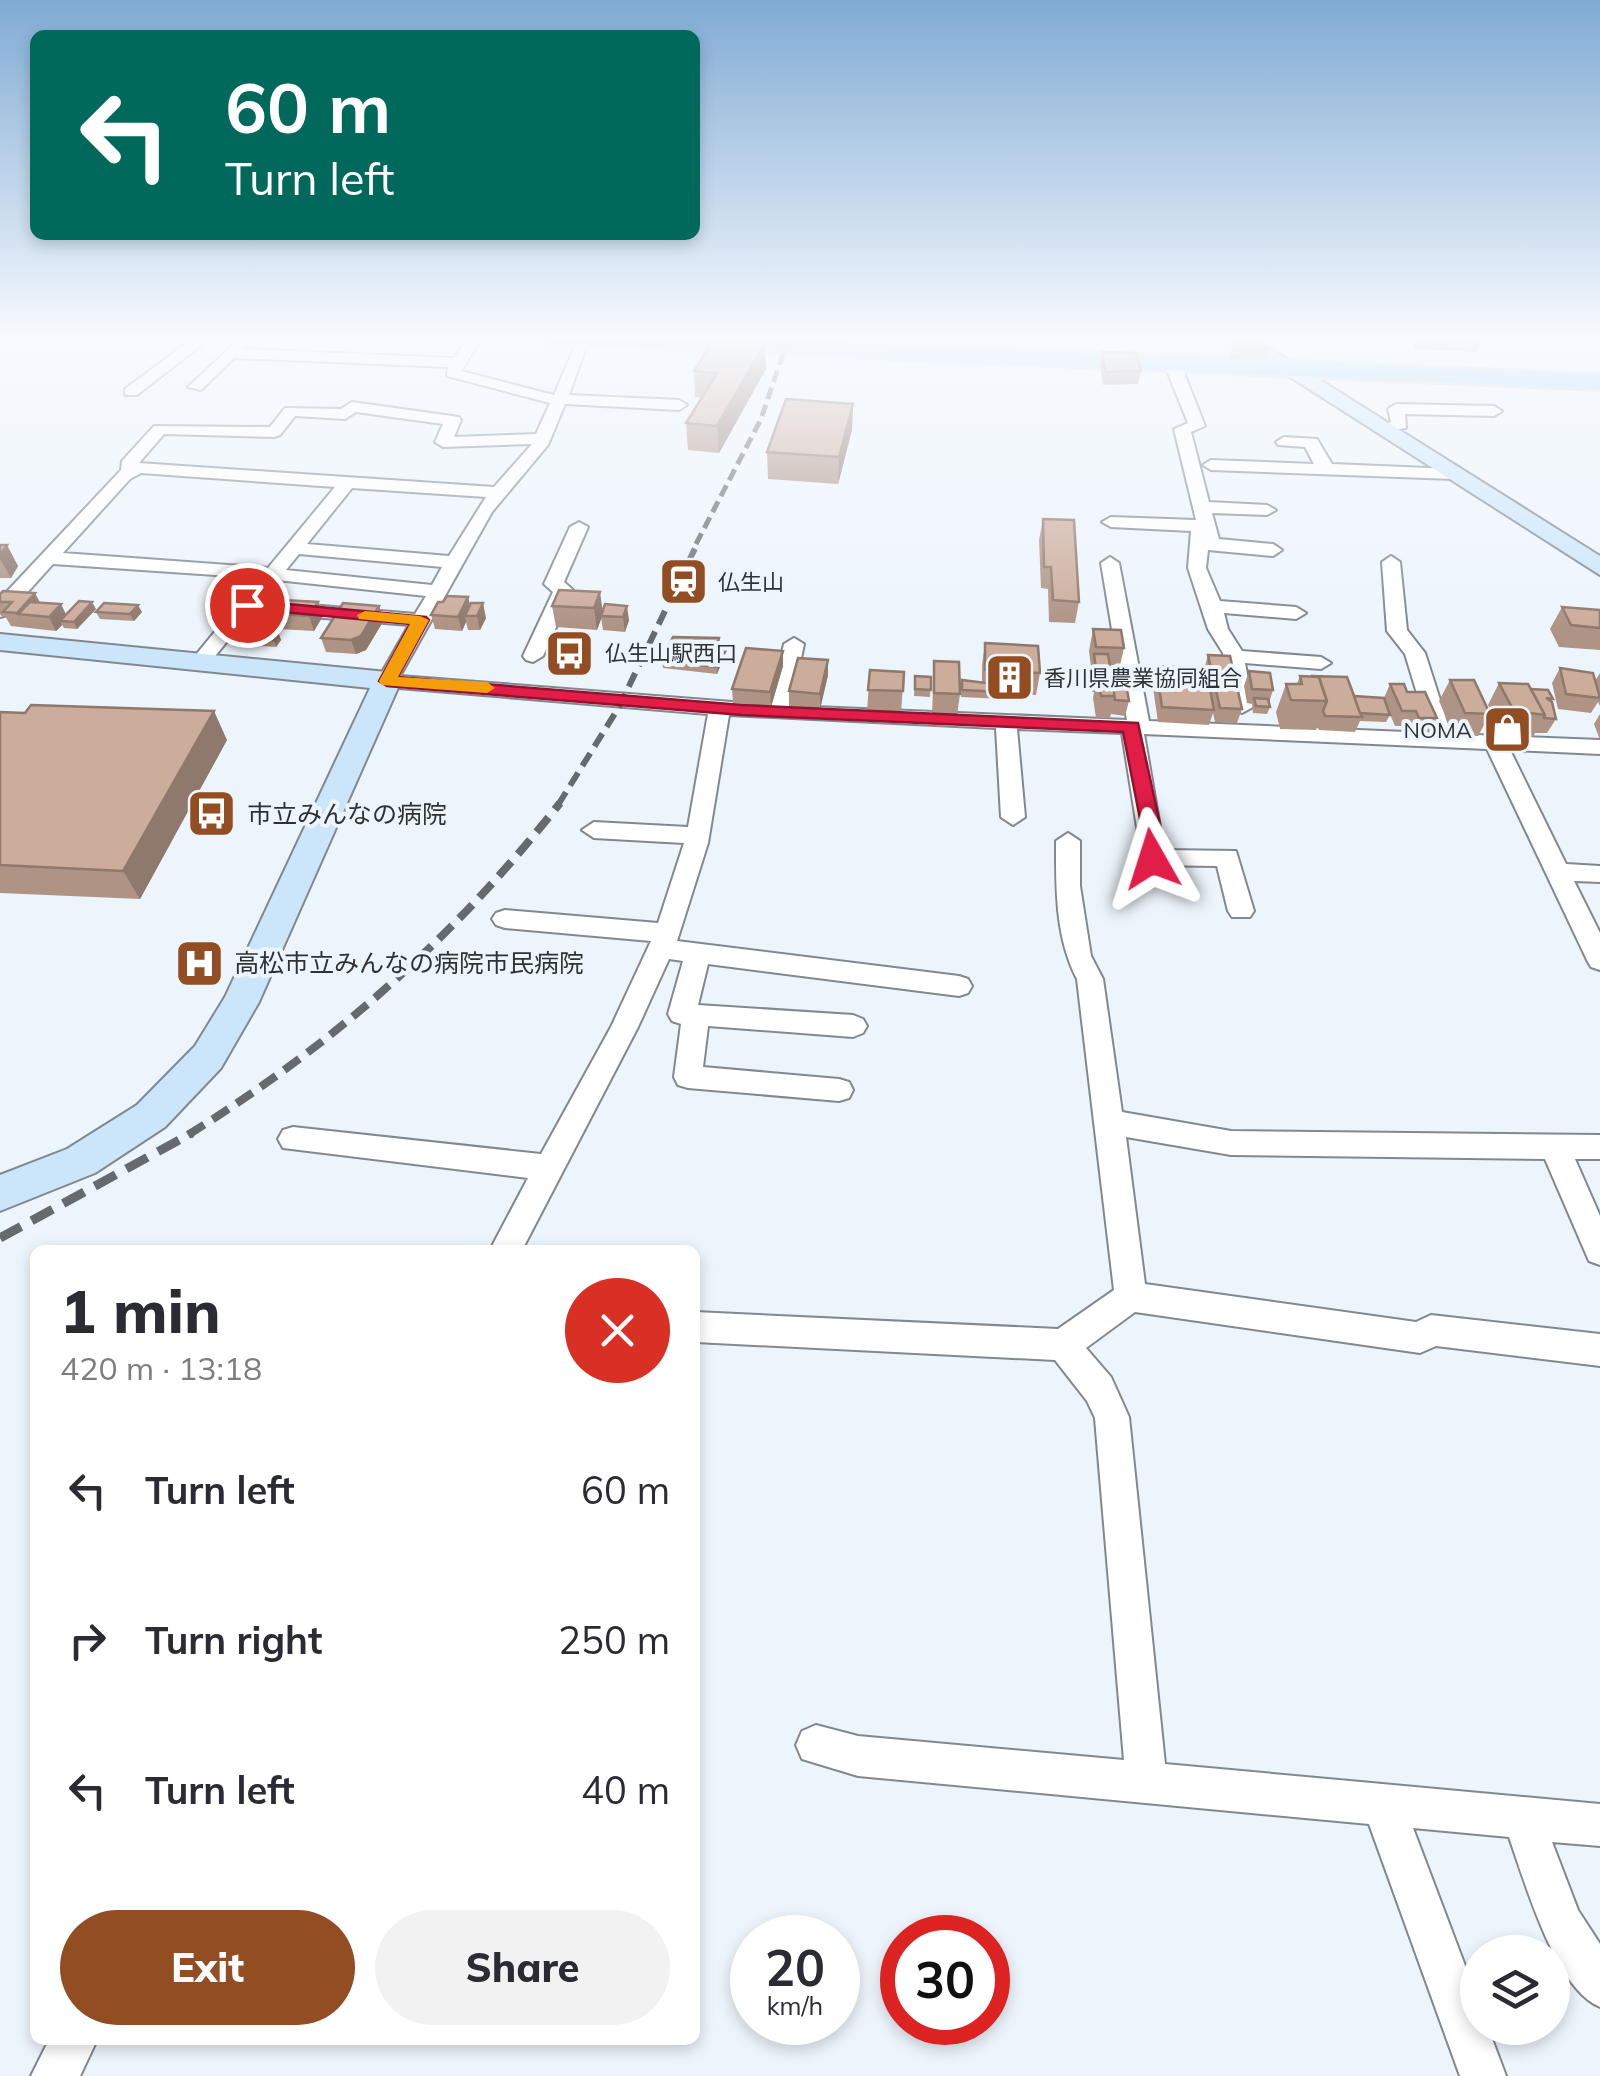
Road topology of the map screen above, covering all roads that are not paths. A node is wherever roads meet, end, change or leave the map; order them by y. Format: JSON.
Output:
{"nodes":[{"id":1,"x":157,"y":433,"type":"edge"},
{"id":2,"x":446,"y":433,"type":"edge"},
{"id":3,"x":546,"y":433,"type":"edge"},
{"id":4,"x":1183,"y":433,"type":"edge"},
{"id":5,"x":1388,"y":433,"type":"edge"},
{"id":6,"x":543,"y":439,"type":"junction"},
{"id":7,"x":1284,"y":442,"type":"dead end"},
{"id":8,"x":1211,"y":465,"type":"dead end"},
{"id":9,"x":1324,"y":468,"type":"junction"},
{"id":10,"x":130,"y":471,"type":"junction"},
{"id":11,"x":1453,"y":474,"type":"junction"},
{"id":12,"x":348,"y":482,"type":"junction"},
{"id":13,"x":499,"y":493,"type":"junction"},
{"id":14,"x":1202,"y":507,"type":"junction"},
{"id":15,"x":1267,"y":510,"type":"dead end"},
{"id":16,"x":1111,"y":522,"type":"dead end"},
{"id":17,"x":579,"y":527,"type":"dead end"},
{"id":18,"x":1204,"y":545,"type":"junction"},
{"id":19,"x":294,"y":548,"type":"junction"},
{"id":20,"x":1273,"y":550,"type":"dead end"},
{"id":21,"x":48,"y":558,"type":"junction"},
{"id":22,"x":454,"y":562,"type":"junction"},
{"id":23,"x":1110,"y":562,"type":"dead end"},
{"id":24,"x":1391,"y":562,"type":"dead end"},
{"id":25,"x":1600,"y":567,"type":"edge"},
{"id":26,"x":272,"y":575,"type":"junction"},
{"id":27,"x":438,"y":591,"type":"junction"},
{"id":28,"x":247,"y":605,"type":"junction"},
{"id":29,"x":1212,"y":606,"type":"junction"},
{"id":30,"x":0,"y":612,"type":"edge"},
{"id":31,"x":1296,"y":613,"type":"dead end"},
{"id":32,"x":420,"y":620,"type":"junction"},
{"id":33,"x":0,"y":642,"type":"edge"},
{"id":34,"x":794,"y":644,"type":"dead end"},
{"id":35,"x":533,"y":656,"type":"dead end"},
{"id":36,"x":1233,"y":656,"type":"junction"},
{"id":37,"x":200,"y":662,"type":"junction"},
{"id":38,"x":1321,"y":663,"type":"dead end"},
{"id":39,"x":387,"y":681,"type":"junction"},
{"id":40,"x":720,"y":708,"type":"junction"},
{"id":41,"x":779,"y":712,"type":"junction"},
{"id":42,"x":1006,"y":722,"type":"junction"},
{"id":43,"x":1135,"y":727,"type":"junction"},
{"id":44,"x":1248,"y":732,"type":"junction"},
{"id":45,"x":1441,"y":738,"type":"junction"},
{"id":46,"x":1494,"y":740,"type":"junction"},
{"id":47,"x":1600,"y":747,"type":"edge"},
{"id":48,"x":1012,"y":817,"type":"dead end"},
{"id":49,"x":594,"y":830,"type":"dead end"},
{"id":50,"x":697,"y":836,"type":"junction"},
{"id":51,"x":1068,"y":842,"type":"dead end"},
{"id":52,"x":1558,"y":872,"type":"junction"},
{"id":53,"x":1600,"y":874,"type":"edge"},
{"id":54,"x":1241,"y":911,"type":"dead end"},
{"id":55,"x":505,"y":919,"type":"dead end"},
{"id":56,"x":664,"y":941,"type":"junction"},
{"id":57,"x":698,"y":954,"type":"junction"},
{"id":58,"x":1600,"y":960,"type":"edge"},
{"id":59,"x":959,"y":986,"type":"dead end"},
{"id":60,"x":696,"y":1015,"type":"junction"},
{"id":61,"x":853,"y":1026,"type":"dead end"},
{"id":62,"x":838,"y":1090,"type":"dead end"},
{"id":63,"x":1109,"y":1122,"type":"junction"},
{"id":64,"x":293,"y":1139,"type":"dead end"},
{"id":65,"x":1554,"y":1146,"type":"junction"},
{"id":66,"x":1600,"y":1147,"type":"edge"},
{"id":67,"x":550,"y":1168,"type":"junction"},
{"id":68,"x":0,"y":1193,"type":"edge"},
{"id":69,"x":509,"y":1245,"type":"edge"},
{"id":70,"x":1600,"y":1251,"type":"edge"},
{"id":71,"x":1132,"y":1298,"type":"junction"},
{"id":72,"x":700,"y":1327,"type":"edge"},
{"id":73,"x":1063,"y":1345,"type":"junction"},
{"id":74,"x":1600,"y":1350,"type":"edge"},
{"id":75,"x":816,"y":1745,"type":"dead end"},
{"id":76,"x":1146,"y":1782,"type":"junction"},
{"id":77,"x":1382,"y":1805,"type":"junction"},
{"id":78,"x":1523,"y":1819,"type":"junction"},
{"id":79,"x":1600,"y":1825,"type":"edge"},
{"id":80,"x":1600,"y":1985,"type":"edge"},
{"id":81,"x":71,"y":2045,"type":"edge"},
{"id":82,"x":54,"y":2076,"type":"edge"},
{"id":83,"x":1483,"y":2076,"type":"edge"}],
"edges":[{"from":1,"to":10,"type":"street"},
{"from":2,"to":6,"type":"street"},
{"from":3,"to":6,"type":"street"},
{"from":4,"to":14,"type":"street"},
{"from":5,"to":11,"type":"street"},
{"from":6,"to":13,"type":"street"},
{"from":7,"to":9,"type":"street"},
{"from":8,"to":9,"type":"street"},
{"from":9,"to":11,"type":"street"},
{"from":10,"to":12,"type":"street"},
{"from":10,"to":21,"type":"street"},
{"from":11,"to":25,"type":"street"},
{"from":12,"to":13,"type":"street"},
{"from":12,"to":19,"type":"street"},
{"from":13,"to":22,"type":"street"},
{"from":14,"to":15,"type":"street"},
{"from":14,"to":18,"type":"street"},
{"from":16,"to":18,"type":"street"},
{"from":17,"to":35,"type":"street"},
{"from":18,"to":20,"type":"street"},
{"from":18,"to":29,"type":"street"},
{"from":19,"to":22,"type":"street"},
{"from":19,"to":26,"type":"street"},
{"from":21,"to":26,"type":"street"},
{"from":21,"to":30,"type":"street"},
{"from":22,"to":27,"type":"street"},
{"from":23,"to":43,"type":"street"},
{"from":24,"to":45,"type":"street"},
{"from":26,"to":27,"type":"street"},
{"from":26,"to":28,"type":"street"},
{"from":27,"to":32,"type":"street"},
{"from":28,"to":32,"type":"street"},
{"from":28,"to":37,"type":"street"},
{"from":29,"to":31,"type":"street"},
{"from":29,"to":36,"type":"street"},
{"from":32,"to":39,"type":"street"},
{"from":33,"to":37,"type":"street"},
{"from":34,"to":41,"type":"street"},
{"from":36,"to":38,"type":"street"},
{"from":36,"to":44,"type":"street"},
{"from":37,"to":39,"type":"street"},
{"from":39,"to":40,"type":"street"},
{"from":39,"to":68,"type":"street"},
{"from":40,"to":41,"type":"street"},
{"from":40,"to":50,"type":"street"},
{"from":41,"to":42,"type":"street"},
{"from":42,"to":43,"type":"street"},
{"from":42,"to":48,"type":"street"},
{"from":43,"to":44,"type":"street"},
{"from":43,"to":54,"type":"street"},
{"from":44,"to":45,"type":"street"},
{"from":45,"to":46,"type":"street"},
{"from":46,"to":47,"type":"street"},
{"from":46,"to":52,"type":"street"},
{"from":49,"to":50,"type":"street"},
{"from":50,"to":56,"type":"street"},
{"from":51,"to":63,"type":"street"},
{"from":52,"to":53,"type":"street"},
{"from":52,"to":58,"type":"street"},
{"from":55,"to":56,"type":"street"},
{"from":56,"to":57,"type":"street"},
{"from":56,"to":67,"type":"street"},
{"from":57,"to":59,"type":"street"},
{"from":57,"to":60,"type":"street"},
{"from":60,"to":61,"type":"street"},
{"from":60,"to":62,"type":"street"},
{"from":63,"to":65,"type":"street"},
{"from":63,"to":71,"type":"street"},
{"from":64,"to":67,"type":"street"},
{"from":65,"to":66,"type":"street"},
{"from":65,"to":70,"type":"street"},
{"from":67,"to":69,"type":"street"},
{"from":71,"to":73,"type":"street"},
{"from":71,"to":74,"type":"street"},
{"from":72,"to":73,"type":"street"},
{"from":73,"to":76,"type":"street"},
{"from":75,"to":76,"type":"street"},
{"from":76,"to":77,"type":"street"},
{"from":77,"to":78,"type":"street"},
{"from":77,"to":83,"type":"street"},
{"from":78,"to":79,"type":"street"},
{"from":78,"to":80,"type":"street"},
{"from":81,"to":82,"type":"street"}]}
